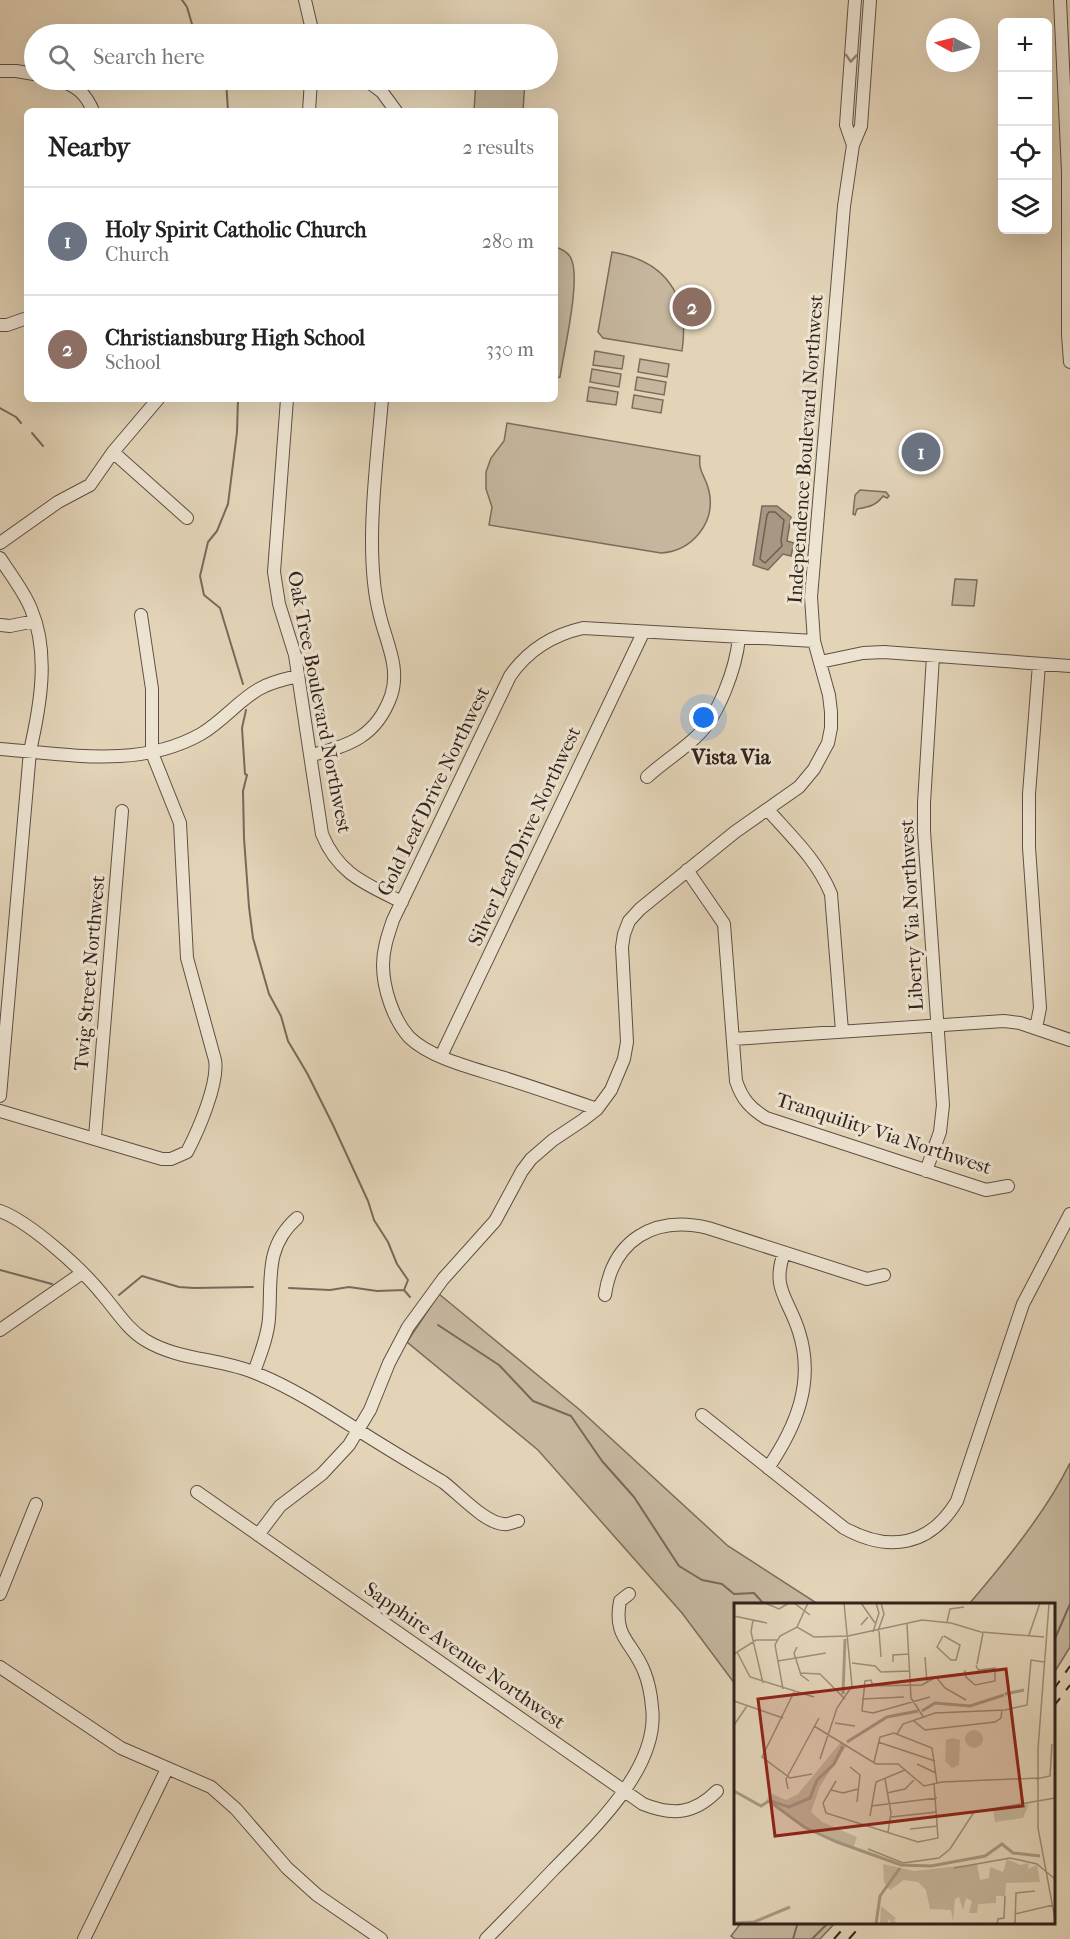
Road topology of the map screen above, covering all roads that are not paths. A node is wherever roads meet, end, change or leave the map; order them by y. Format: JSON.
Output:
{"nodes":[{"id":1,"x":305,"y":0,"type":"edge"},
{"id":2,"x":855,"y":0,"type":"edge"},
{"id":3,"x":870,"y":0,"type":"edge"},
{"id":4,"x":1060,"y":0,"type":"edge"},
{"id":5,"x":311,"y":24,"type":"edge"},
{"id":6,"x":0,"y":71,"type":"edge"},
{"id":7,"x":24,"y":72,"type":"edge"},
{"id":8,"x":79,"y":90,"type":"edge"},
{"id":9,"x":310,"y":90,"type":"edge"},
{"id":10,"x":379,"y":90,"type":"edge"},
{"id":11,"x":91,"y":108,"type":"edge"},
{"id":12,"x":309,"y":108,"type":"edge"},
{"id":13,"x":394,"y":108,"type":"edge"},
{"id":14,"x":853,"y":145,"type":"junction"},
{"id":15,"x":24,"y":319,"type":"edge"},
{"id":16,"x":0,"y":325,"type":"edge"},
{"id":17,"x":1070,"y":362,"type":"edge"},
{"id":18,"x":155,"y":402,"type":"edge"},
{"id":19,"x":287,"y":402,"type":"edge"},
{"id":20,"x":382,"y":402,"type":"edge"},
{"id":21,"x":113,"y":452,"type":"junction"},
{"id":22,"x":187,"y":518,"type":"dead end"},
{"id":23,"x":0,"y":543,"type":"edge"},
{"id":24,"x":0,"y":558,"type":"edge"},
{"id":25,"x":141,"y":615,"type":"dead end"},
{"id":26,"x":35,"y":621,"type":"junction"},
{"id":27,"x":0,"y":625,"type":"edge"},
{"id":28,"x":643,"y":633,"type":"junction"},
{"id":29,"x":738,"y":638,"type":"junction"},
{"id":30,"x":814,"y":641,"type":"junction"},
{"id":31,"x":933,"y":656,"type":"junction"},
{"id":32,"x":820,"y":662,"type":"junction"},
{"id":33,"x":1039,"y":664,"type":"junction"},
{"id":34,"x":1070,"y":666,"type":"edge"},
{"id":35,"x":298,"y":676,"type":"junction"},
{"id":36,"x":0,"y":749,"type":"edge"},
{"id":37,"x":30,"y":752,"type":"junction"},
{"id":38,"x":152,"y":753,"type":"junction"},
{"id":39,"x":312,"y":755,"type":"junction"},
{"id":40,"x":647,"y":777,"type":"dead end"},
{"id":41,"x":768,"y":810,"type":"junction"},
{"id":42,"x":122,"y":811,"type":"dead end"},
{"id":43,"x":687,"y":870,"type":"junction"},
{"id":44,"x":402,"y":902,"type":"junction"},
{"id":45,"x":937,"y":1025,"type":"junction"},
{"id":46,"x":1036,"y":1028,"type":"junction"},
{"id":47,"x":842,"y":1031,"type":"junction"},
{"id":48,"x":3,"y":1039,"type":"edge"},
{"id":49,"x":733,"y":1039,"type":"junction"},
{"id":50,"x":1070,"y":1040,"type":"edge"},
{"id":51,"x":441,"y":1056,"type":"junction"},
{"id":52,"x":0,"y":1096,"type":"edge"},
{"id":53,"x":597,"y":1108,"type":"junction"},
{"id":54,"x":0,"y":1111,"type":"edge"},
{"id":55,"x":95,"y":1137,"type":"junction"},
{"id":56,"x":926,"y":1171,"type":"junction"},
{"id":57,"x":1008,"y":1186,"type":"dead end"},
{"id":58,"x":0,"y":1211,"type":"edge"},
{"id":59,"x":1070,"y":1214,"type":"edge"},
{"id":60,"x":297,"y":1218,"type":"dead end"},
{"id":61,"x":784,"y":1253,"type":"junction"},
{"id":62,"x":82,"y":1273,"type":"junction"},
{"id":63,"x":884,"y":1275,"type":"dead end"},
{"id":64,"x":605,"y":1295,"type":"dead end"},
{"id":65,"x":0,"y":1330,"type":"edge"},
{"id":66,"x":254,"y":1372,"type":"junction"},
{"id":67,"x":702,"y":1415,"type":"dead end"},
{"id":68,"x":359,"y":1430,"type":"junction"},
{"id":69,"x":768,"y":1468,"type":"junction"},
{"id":70,"x":197,"y":1492,"type":"dead end"},
{"id":71,"x":36,"y":1504,"type":"dead end"},
{"id":72,"x":518,"y":1521,"type":"dead end"},
{"id":73,"x":258,"y":1535,"type":"junction"},
{"id":74,"x":629,"y":1593,"type":"dead end"},
{"id":75,"x":0,"y":1594,"type":"edge"},
{"id":76,"x":0,"y":1666,"type":"edge"},
{"id":77,"x":167,"y":1769,"type":"junction"},
{"id":78,"x":624,"y":1790,"type":"junction"},
{"id":79,"x":717,"y":1791,"type":"dead end"},
{"id":80,"x":84,"y":1939,"type":"edge"},
{"id":81,"x":381,"y":1939,"type":"edge"},
{"id":82,"x":486,"y":1939,"type":"edge"}],
"edges":[{"from":1,"to":5,"type":"street"},
{"from":2,"to":14,"type":"street","name":"Independence Boulevard Northwest","one_way":true},
{"from":3,"to":14,"type":"street","name":"Independence Boulevard Northwest"},
{"from":4,"to":17,"type":"street"},
{"from":6,"to":7,"type":"street"},
{"from":8,"to":11,"type":"street"},
{"from":9,"to":12,"type":"street"},
{"from":10,"to":13,"type":"street"},
{"from":14,"to":30,"type":"street","name":"Independence Boulevard Northwest"},
{"from":15,"to":16,"type":"street"},
{"from":18,"to":21,"type":"street"},
{"from":19,"to":35,"type":"street","name":"Oak Tree Boulevard Northwest"},
{"from":20,"to":39,"type":"street"},
{"from":21,"to":22,"type":"street"},
{"from":21,"to":23,"type":"street"},
{"from":24,"to":26,"type":"street"},
{"from":25,"to":38,"type":"street"},
{"from":26,"to":27,"type":"street"},
{"from":26,"to":37,"type":"street"},
{"from":28,"to":29,"type":"street","name":"Gold Leaf Drive Northwest"},
{"from":28,"to":44,"type":"street","name":"Gold Leaf Drive Northwest"},
{"from":28,"to":51,"type":"street","name":"Silver Leaf Drive Northwest"},
{"from":29,"to":30,"type":"street","name":"Gold Leaf Drive Northwest"},
{"from":29,"to":40,"type":"street"},
{"from":30,"to":32,"type":"street","name":"Independence Boulevard Northwest"},
{"from":31,"to":32,"type":"street"},
{"from":31,"to":33,"type":"street"},
{"from":31,"to":45,"type":"street","name":"Liberty Via Northwest"},
{"from":32,"to":41,"type":"street","name":"Independence Boulevard Northwest"},
{"from":33,"to":34,"type":"street"},
{"from":33,"to":46,"type":"street"},
{"from":35,"to":38,"type":"street"},
{"from":35,"to":39,"type":"street","name":"Oak Tree Boulevard Northwest"},
{"from":36,"to":37,"type":"street"},
{"from":37,"to":38,"type":"street"},
{"from":37,"to":48,"type":"street"},
{"from":38,"to":55,"type":"street"},
{"from":39,"to":44,"type":"street","name":"Oak Tree Boulevard Northwest"},
{"from":41,"to":43,"type":"street","name":"Independence Boulevard Northwest"},
{"from":41,"to":47,"type":"street"},
{"from":42,"to":55,"type":"street","name":"Twig Street Northwest"},
{"from":43,"to":49,"type":"street","name":"Tranquility Via Northwest"},
{"from":43,"to":53,"type":"street","name":"Independence Boulevard Northwest"},
{"from":44,"to":51,"type":"street","name":"Gold Leaf Drive Northwest"},
{"from":45,"to":46,"type":"street"},
{"from":45,"to":47,"type":"street"},
{"from":45,"to":56,"type":"street","name":"Liberty Via Northwest"},
{"from":46,"to":50,"type":"street"},
{"from":47,"to":49,"type":"street"},
{"from":48,"to":52,"type":"street"},
{"from":49,"to":56,"type":"street","name":"Tranquility Via Northwest"},
{"from":51,"to":53,"type":"street","name":"Gold Leaf Drive Northwest"},
{"from":53,"to":68,"type":"street","name":"Independence Boulevard Northwest"},
{"from":54,"to":55,"type":"street"},
{"from":56,"to":57,"type":"street","name":"Tranquility Via Northwest"},
{"from":58,"to":62,"type":"street"},
{"from":59,"to":69,"type":"street"},
{"from":60,"to":66,"type":"street"},
{"from":61,"to":63,"type":"street"},
{"from":61,"to":64,"type":"street"},
{"from":61,"to":69,"type":"street"},
{"from":62,"to":65,"type":"street"},
{"from":62,"to":66,"type":"street"},
{"from":66,"to":68,"type":"street"},
{"from":67,"to":69,"type":"street"},
{"from":68,"to":72,"type":"street"},
{"from":68,"to":73,"type":"street","name":"Independence Boulevard Northwest"},
{"from":70,"to":73,"type":"street","name":"Sapphire Avenue Northwest"},
{"from":71,"to":75,"type":"street"},
{"from":73,"to":78,"type":"street","name":"Sapphire Avenue Northwest"},
{"from":74,"to":78,"type":"street"},
{"from":76,"to":77,"type":"street"},
{"from":77,"to":80,"type":"street"},
{"from":77,"to":81,"type":"street"},
{"from":78,"to":79,"type":"street","name":"Sapphire Avenue Northwest"},
{"from":78,"to":82,"type":"street"}]}
